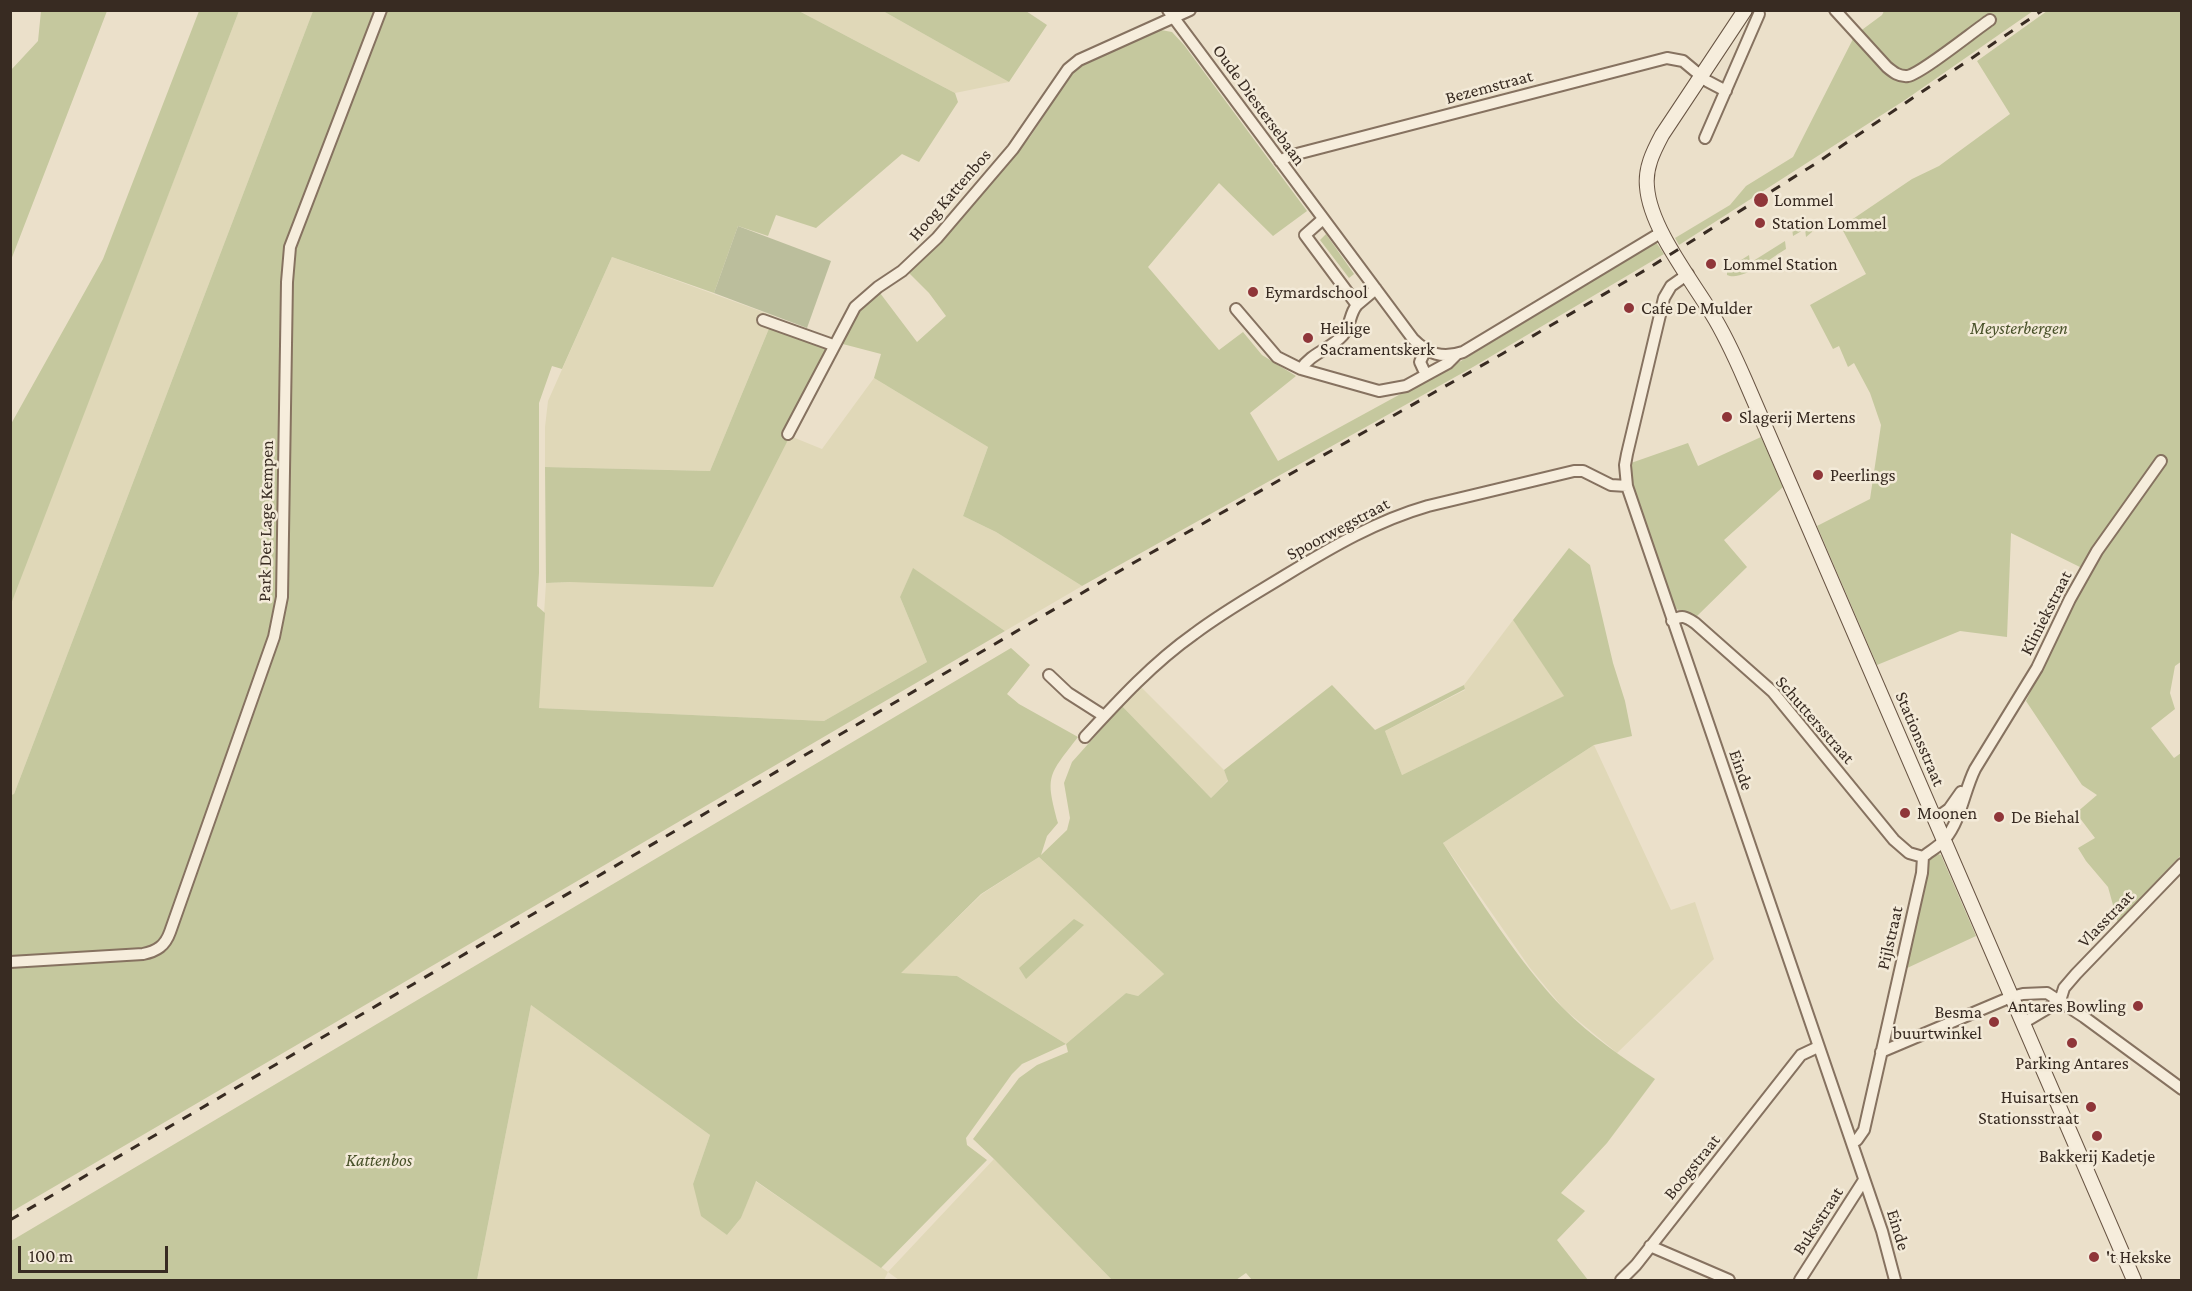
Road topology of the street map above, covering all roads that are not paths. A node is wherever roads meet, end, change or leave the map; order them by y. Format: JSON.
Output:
{"nodes":[{"id":1,"x":381,"y":10,"type":"edge"},
{"id":2,"x":1190,"y":10,"type":"edge"},
{"id":3,"x":1745,"y":10,"type":"edge"},
{"id":4,"x":1835,"y":10,"type":"edge"},
{"id":5,"x":1171,"y":14,"type":"edge"},
{"id":6,"x":1759,"y":14,"type":"dead end"},
{"id":7,"x":1990,"y":20,"type":"dead end"},
{"id":8,"x":1702,"y":76,"type":"junction"},
{"id":9,"x":1725,"y":91,"type":"junction"},
{"id":10,"x":1705,"y":138,"type":"dead end"},
{"id":11,"x":1280,"y":161,"type":"junction"},
{"id":12,"x":1323,"y":219,"type":"junction"},
{"id":13,"x":1662,"y":232,"type":"junction"},
{"id":14,"x":1688,"y":274,"type":"junction"},
{"id":15,"x":1376,"y":289,"type":"junction"},
{"id":16,"x":1357,"y":305,"type":"junction"},
{"id":17,"x":1236,"y":309,"type":"dead end"},
{"id":18,"x":763,"y":320,"type":"dead end"},
{"id":19,"x":833,"y":345,"type":"junction"},
{"id":20,"x":1425,"y":351,"type":"junction"},
{"id":21,"x":1458,"y":354,"type":"junction"},
{"id":22,"x":1301,"y":369,"type":"junction"},
{"id":23,"x":1426,"y":375,"type":"junction"},
{"id":24,"x":788,"y":434,"type":"dead end"},
{"id":25,"x":2161,"y":461,"type":"dead end"},
{"id":26,"x":1627,"y":486,"type":"junction"},
{"id":27,"x":1672,"y":621,"type":"junction"},
{"id":28,"x":1049,"y":675,"type":"dead end"},
{"id":29,"x":1104,"y":716,"type":"junction"},
{"id":30,"x":1085,"y":736,"type":"dead end"},
{"id":31,"x":1967,"y":784,"type":"junction"},
{"id":32,"x":1935,"y":819,"type":"junction"},
{"id":33,"x":1944,"y":841,"type":"junction"},
{"id":34,"x":1923,"y":857,"type":"junction"},
{"id":35,"x":2181,"y":864,"type":"edge"},
{"id":36,"x":10,"y":962,"type":"edge"},
{"id":37,"x":2011,"y":997,"type":"junction"},
{"id":38,"x":2060,"y":1001,"type":"junction"},
{"id":39,"x":2023,"y":1023,"type":"junction"},
{"id":40,"x":1818,"y":1047,"type":"junction"},
{"id":41,"x":1881,"y":1052,"type":"junction"},
{"id":42,"x":2181,"y":1089,"type":"edge"},
{"id":43,"x":1852,"y":1143,"type":"junction"},
{"id":44,"x":1864,"y":1180,"type":"junction"},
{"id":45,"x":1650,"y":1246,"type":"junction"},
{"id":46,"x":1621,"y":1281,"type":"edge"},
{"id":47,"x":1729,"y":1281,"type":"edge"},
{"id":48,"x":1800,"y":1281,"type":"edge"},
{"id":49,"x":1895,"y":1281,"type":"edge"},
{"id":50,"x":2134,"y":1281,"type":"edge"}],
"edges":[{"from":1,"to":36,"type":"street","name":"Park Der Lage Kempen"},
{"from":2,"to":5,"type":"street","name":"Hoog Kattenbos"},
{"from":3,"to":8,"type":"main road"},
{"from":4,"to":7,"type":"street"},
{"from":5,"to":11,"type":"street","name":"Oude Diestersebaan"},
{"from":5,"to":19,"type":"street","name":"Hoog Kattenbos"},
{"from":6,"to":9,"type":"street"},
{"from":8,"to":9,"type":"street"},
{"from":8,"to":11,"type":"street","name":"Bezemstraat"},
{"from":8,"to":13,"type":"main road"},
{"from":9,"to":10,"type":"street"},
{"from":11,"to":12,"type":"street","name":"Oude Diestersebaan"},
{"from":12,"to":15,"type":"street","name":"Oude Diestersebaan"},
{"from":12,"to":16,"type":"street"},
{"from":13,"to":14,"type":"main road","name":"Stationsstraat"},
{"from":13,"to":21,"type":"street"},
{"from":14,"to":26,"type":"street","name":"Einde"},
{"from":14,"to":32,"type":"main road","name":"Stationsstraat"},
{"from":15,"to":16,"type":"street"},
{"from":15,"to":20,"type":"street","name":"Oude Diestersebaan"},
{"from":16,"to":22,"type":"street"},
{"from":17,"to":22,"type":"street"},
{"from":18,"to":19,"type":"street"},
{"from":19,"to":24,"type":"street","name":"Hoog Kattenbos"},
{"from":20,"to":21,"type":"street"},
{"from":20,"to":23,"type":"street"},
{"from":21,"to":23,"type":"street"},
{"from":22,"to":23,"type":"street"},
{"from":25,"to":31,"type":"street","name":"Kliniekstraat"},
{"from":26,"to":27,"type":"street","name":"Einde"},
{"from":26,"to":29,"type":"street","name":"Spoorwegstraat"},
{"from":27,"to":34,"type":"street","name":"Schuttersstraat"},
{"from":27,"to":40,"type":"street","name":"Einde"},
{"from":28,"to":29,"type":"street"},
{"from":29,"to":30,"type":"street","name":"Spoorwegstraat"},
{"from":31,"to":32,"type":"street","name":"Kliniekstraat"},
{"from":31,"to":33,"type":"street","name":"Kliniekstraat"},
{"from":32,"to":33,"type":"main road","name":"Stationsstraat"},
{"from":33,"to":34,"type":"street"},
{"from":33,"to":37,"type":"main road","name":"Stationsstraat"},
{"from":34,"to":41,"type":"street","name":"Pijlstraat"},
{"from":35,"to":38,"type":"street","name":"Vlasstraat"},
{"from":37,"to":38,"type":"street"},
{"from":37,"to":39,"type":"main road","name":"Stationsstraat"},
{"from":37,"to":41,"type":"street"},
{"from":38,"to":39,"type":"street"},
{"from":38,"to":42,"type":"street"},
{"from":39,"to":50,"type":"main road","name":"Stationsstraat"},
{"from":40,"to":43,"type":"street","name":"Einde"},
{"from":40,"to":45,"type":"street","name":"Boogstraat"},
{"from":41,"to":43,"type":"street","name":"Pijlstraat"},
{"from":43,"to":44,"type":"street","name":"Einde"},
{"from":44,"to":48,"type":"street","name":"Buksstraat"},
{"from":44,"to":49,"type":"street","name":"Einde"},
{"from":45,"to":46,"type":"street","name":"Boogstraat"},
{"from":45,"to":47,"type":"street"}]}
